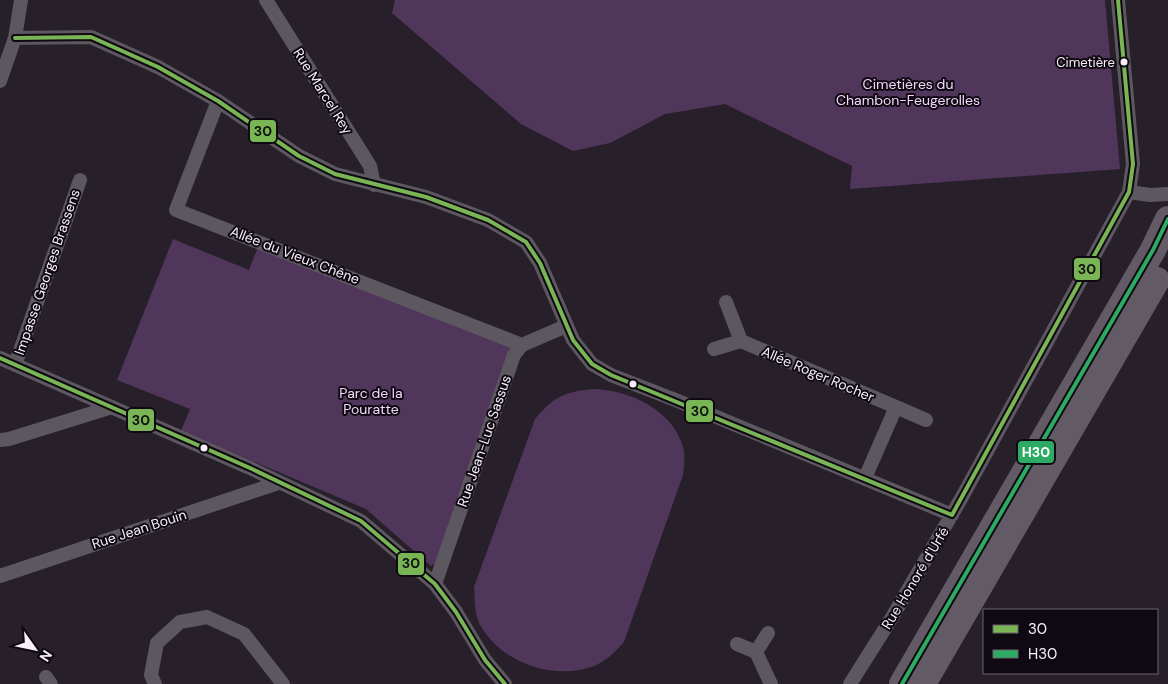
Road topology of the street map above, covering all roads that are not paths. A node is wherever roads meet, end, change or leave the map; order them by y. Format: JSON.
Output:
{"nodes":[{"id":1,"x":21,"y":0,"type":"edge"},
{"id":2,"x":266,"y":0,"type":"edge"},
{"id":3,"x":1118,"y":0,"type":"edge"},
{"id":4,"x":15,"y":38,"type":"junction"},
{"id":5,"x":0,"y":81,"type":"edge"},
{"id":6,"x":218,"y":101,"type":"junction"},
{"id":7,"x":80,"y":180,"type":"dead end"},
{"id":8,"x":374,"y":185,"type":"junction"},
{"id":9,"x":1129,"y":192,"type":"junction"},
{"id":10,"x":1168,"y":194,"type":"edge"},
{"id":11,"x":1168,"y":219,"type":"edge"},
{"id":12,"x":1168,"y":261,"type":"edge"},
{"id":13,"x":1168,"y":275,"type":"edge"},
{"id":14,"x":726,"y":302,"type":"dead end"},
{"id":15,"x":566,"y":326,"type":"junction"},
{"id":16,"x":1130,"y":327,"type":"junction"},
{"id":17,"x":741,"y":341,"type":"junction"},
{"id":18,"x":522,"y":345,"type":"junction"},
{"id":19,"x":714,"y":348,"type":"dead end"},
{"id":20,"x":0,"y":358,"type":"edge"},
{"id":21,"x":15,"y":364,"type":"junction"},
{"id":22,"x":112,"y":407,"type":"junction"},
{"id":23,"x":896,"y":407,"type":"junction"},
{"id":24,"x":926,"y":420,"type":"dead end"},
{"id":25,"x":0,"y":440,"type":"edge"},
{"id":26,"x":865,"y":478,"type":"junction"},
{"id":27,"x":278,"y":483,"type":"junction"},
{"id":28,"x":952,"y":515,"type":"junction"},
{"id":29,"x":0,"y":576,"type":"edge"},
{"id":30,"x":435,"y":584,"type":"junction"},
{"id":31,"x":768,"y":633,"type":"dead end"},
{"id":32,"x":738,"y":644,"type":"dead end"},
{"id":33,"x":756,"y":652,"type":"junction"},
{"id":34,"x":155,"y":684,"type":"edge"},
{"id":35,"x":283,"y":684,"type":"edge"},
{"id":36,"x":505,"y":684,"type":"edge"},
{"id":37,"x":771,"y":684,"type":"edge"},
{"id":38,"x":850,"y":684,"type":"edge"},
{"id":39,"x":902,"y":684,"type":"edge"},
{"id":40,"x":924,"y":684,"type":"edge"}],
"edges":[{"from":1,"to":4,"type":"street"},
{"from":2,"to":8,"type":"street","name":"Rue Marcel Rey"},
{"from":3,"to":9,"type":"street","name":"Rue Honoré d'Urfé"},
{"from":4,"to":5,"type":"street"},
{"from":4,"to":6,"type":"street"},
{"from":6,"to":8,"type":"street"},
{"from":6,"to":18,"type":"street","name":"Allée du Vieux Chêne"},
{"from":7,"to":21,"type":"street","name":"Impasse Georges Brassens"},
{"from":8,"to":15,"type":"street"},
{"from":9,"to":10,"type":"street"},
{"from":9,"to":28,"type":"street","name":"Rue Honoré d'Urfé"},
{"from":11,"to":39,"type":"highway"},
{"from":12,"to":16,"type":"highway"},
{"from":13,"to":16,"type":"highway"},
{"from":14,"to":17,"type":"street"},
{"from":15,"to":18,"type":"street"},
{"from":15,"to":26,"type":"street"},
{"from":16,"to":40,"type":"highway"},
{"from":17,"to":19,"type":"street"},
{"from":17,"to":23,"type":"street","name":"Allée Roger Rocher"},
{"from":18,"to":30,"type":"street","name":"Rue Jean-Luc Sassus"},
{"from":20,"to":21,"type":"street"},
{"from":21,"to":22,"type":"street"},
{"from":22,"to":25,"type":"street"},
{"from":22,"to":27,"type":"street"},
{"from":23,"to":24,"type":"street","name":"Allée Roger Rocher"},
{"from":23,"to":26,"type":"street"},
{"from":26,"to":28,"type":"street"},
{"from":27,"to":29,"type":"street","name":"Rue Jean Bouin"},
{"from":27,"to":30,"type":"street"},
{"from":28,"to":38,"type":"street","name":"Rue Honoré d'Urfé"},
{"from":30,"to":36,"type":"street"},
{"from":31,"to":33,"type":"street"},
{"from":32,"to":33,"type":"street"},
{"from":33,"to":37,"type":"street"},
{"from":34,"to":35,"type":"street"}]}
